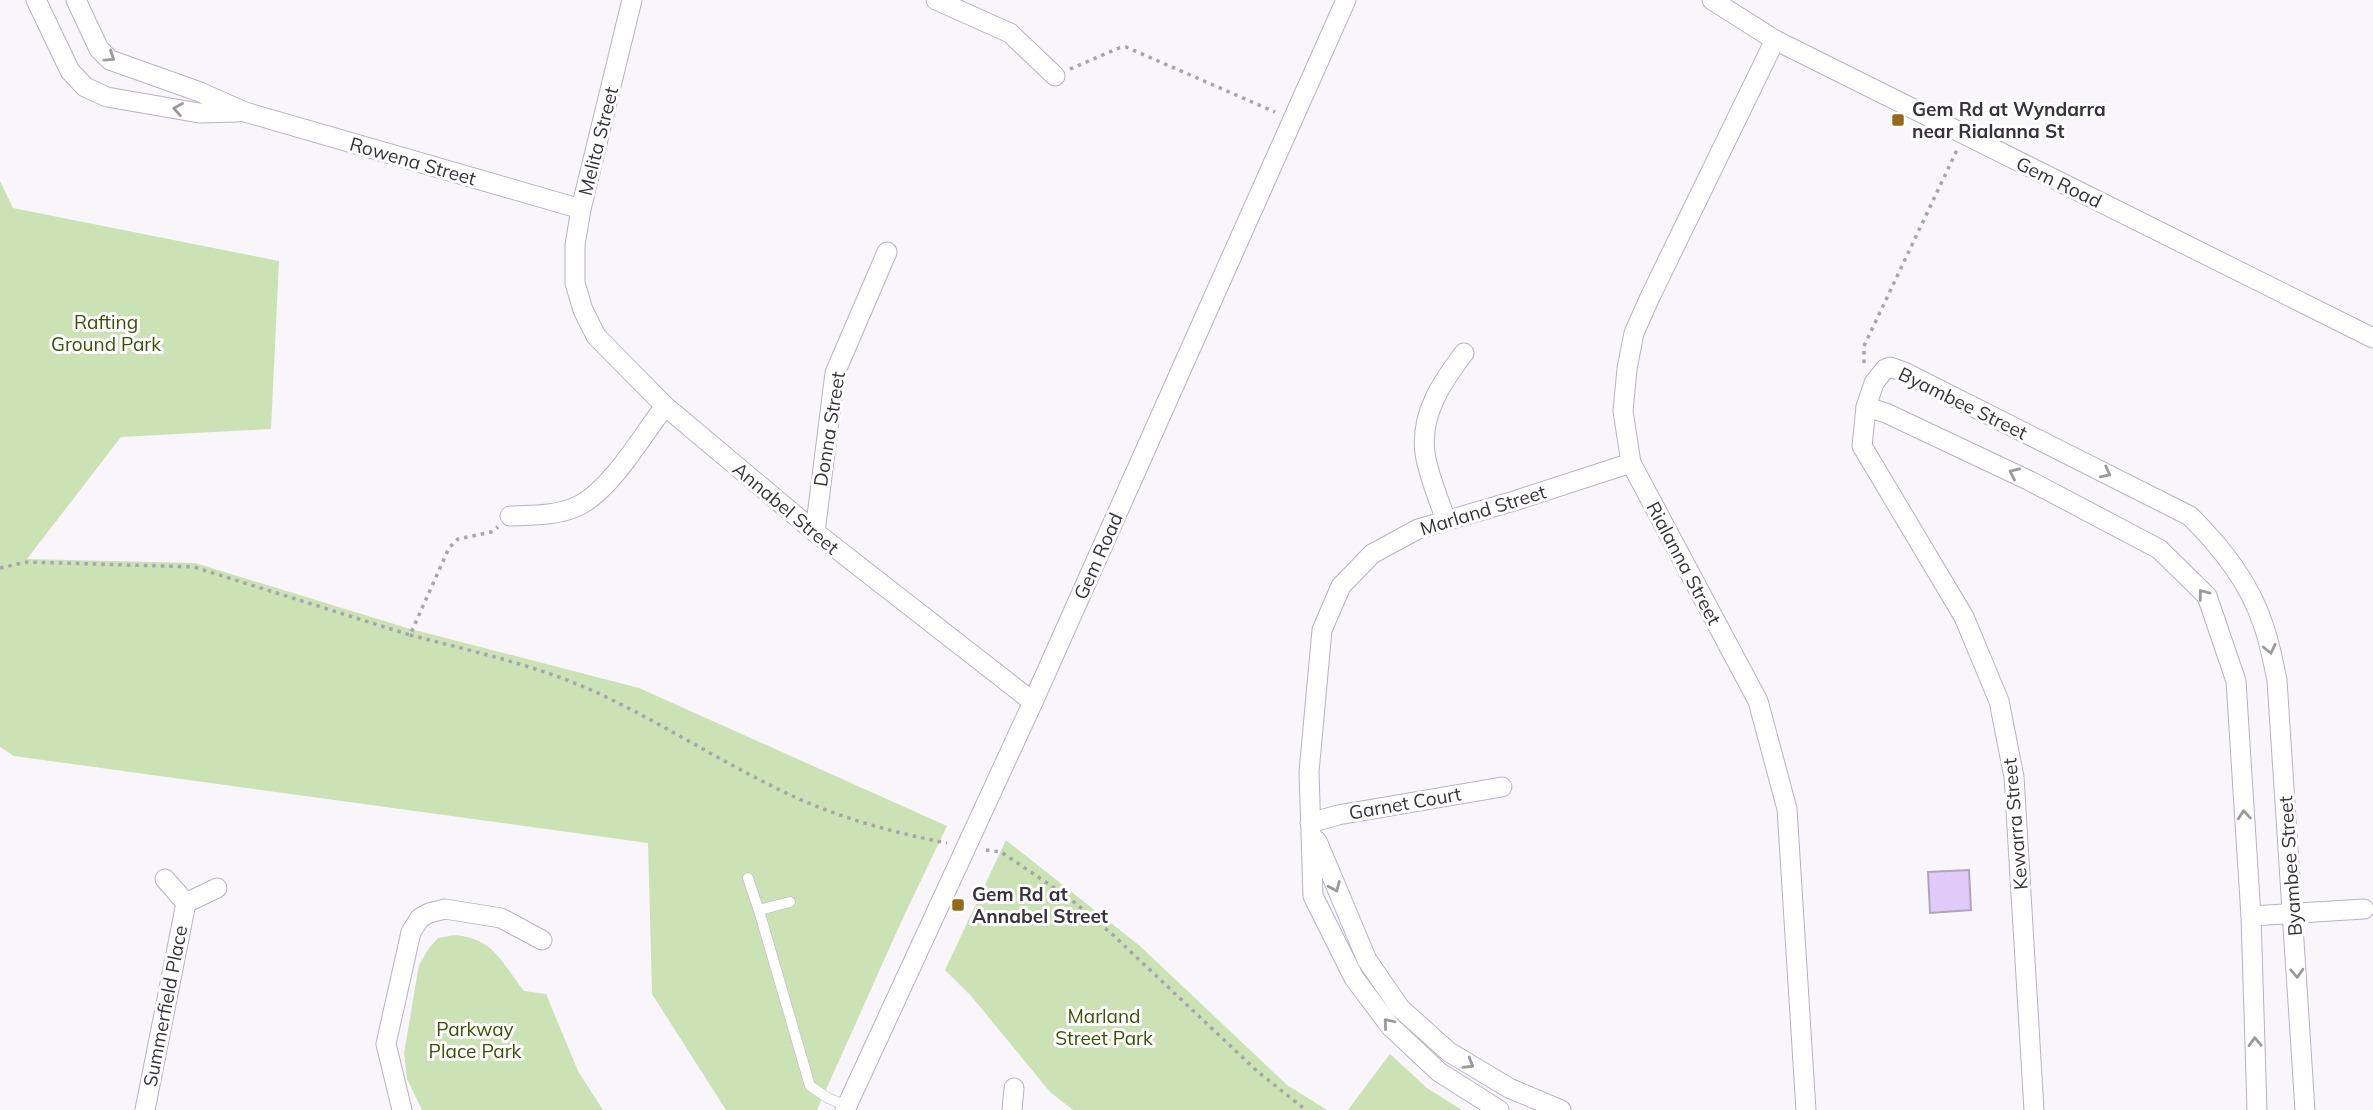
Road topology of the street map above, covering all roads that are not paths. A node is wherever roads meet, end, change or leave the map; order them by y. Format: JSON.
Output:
{"nodes":[{"id":1,"x":36,"y":0,"type":"edge"},
{"id":2,"x":76,"y":0,"type":"edge"},
{"id":3,"x":632,"y":0,"type":"edge"},
{"id":4,"x":936,"y":0,"type":"edge"},
{"id":5,"x":1346,"y":0,"type":"edge"},
{"id":6,"x":1712,"y":0,"type":"edge"},
{"id":7,"x":1775,"y":40,"type":"junction"},
{"id":8,"x":1055,"y":76,"type":"road end"},
{"id":9,"x":246,"y":112,"type":"junction"},
{"id":10,"x":581,"y":209,"type":"junction"},
{"id":11,"x":887,"y":252,"type":"dead end"},
{"id":12,"x":575,"y":283,"type":"joint"},
{"id":13,"x":2373,"y":338,"type":"edge"},
{"id":14,"x":1464,"y":354,"type":"dead end"},
{"id":15,"x":665,"y":406,"type":"junction"},
{"id":16,"x":1866,"y":407,"type":"junction"},
{"id":17,"x":1631,"y":463,"type":"junction"},
{"id":18,"x":510,"y":516,"type":"road end"},
{"id":19,"x":1446,"y":521,"type":"junction"},
{"id":20,"x":815,"y":532,"type":"junction"},
{"id":21,"x":1033,"y":702,"type":"junction"},
{"id":22,"x":1502,"y":787,"type":"dead end"},
{"id":23,"x":1310,"y":823,"type":"junction"},
{"id":24,"x":748,"y":878,"type":"dead end"},
{"id":25,"x":165,"y":879,"type":"dead end"},
{"id":26,"x":217,"y":888,"type":"dead end"},
{"id":27,"x":790,"y":902,"type":"dead end"},
{"id":28,"x":186,"y":903,"type":"junction"},
{"id":29,"x":2364,"y":909,"type":"dead end"},
{"id":30,"x":759,"y":910,"type":"junction"},
{"id":31,"x":2293,"y":913,"type":"junction"},
{"id":32,"x":2251,"y":916,"type":"junction"},
{"id":33,"x":542,"y":940,"type":"dead end"},
{"id":34,"x":1014,"y":1088,"type":"dead end"},
{"id":35,"x":846,"y":1108,"type":"edge"},
{"id":36,"x":145,"y":1110,"type":"edge"},
{"id":37,"x":402,"y":1110,"type":"edge"},
{"id":38,"x":1012,"y":1110,"type":"edge"},
{"id":39,"x":1499,"y":1110,"type":"edge"},
{"id":40,"x":1561,"y":1110,"type":"edge"},
{"id":41,"x":1806,"y":1110,"type":"edge"},
{"id":42,"x":2034,"y":1110,"type":"edge"},
{"id":43,"x":2258,"y":1110,"type":"edge"},
{"id":44,"x":2305,"y":1110,"type":"edge"}],
"edges":[{"from":9,"to":1,"type":"street","name":"Rowena Street","one_way":true},
{"from":2,"to":9,"type":"street","name":"Rowena Street","one_way":true},
{"from":3,"to":10,"type":"street","name":"Melita Street"},
{"from":4,"to":8,"type":"street"},
{"from":5,"to":21,"type":"street","name":"Gem Road"},
{"from":6,"to":7,"type":"street","name":"Gem Road"},
{"from":7,"to":13,"type":"street","name":"Gem Road"},
{"from":7,"to":17,"type":"street","name":"Rialanna Street"},
{"from":9,"to":10,"type":"street","name":"Rowena Street"},
{"from":10,"to":12,"type":"street","name":"Melita Street"},
{"from":11,"to":20,"type":"street","name":"Donna Street"},
{"from":12,"to":15,"type":"street","name":"Annabel Street"},
{"from":14,"to":19,"type":"street"},
{"from":15,"to":18,"type":"street"},
{"from":15,"to":20,"type":"street","name":"Annabel Street"},
{"from":16,"to":31,"type":"street","name":"Byambee Street","one_way":true},
{"from":32,"to":16,"type":"street","one_way":true},
{"from":16,"to":42,"type":"street","name":"Kewarra Street"},
{"from":17,"to":19,"type":"street","name":"Marland Street"},
{"from":17,"to":41,"type":"street","name":"Rialanna Street"},
{"from":19,"to":23,"type":"street","name":"Marland Street"},
{"from":20,"to":21,"type":"street","name":"Annabel Street"},
{"from":21,"to":35,"type":"street","name":"Gem Road"},
{"from":22,"to":23,"type":"street","name":"Garnet Court"},
{"from":39,"to":23,"type":"street","name":"Marland Street","one_way":true},
{"from":23,"to":40,"type":"street","name":"Marland Street","one_way":true},
{"from":24,"to":30,"type":"lane"},
{"from":25,"to":28,"type":"street","name":"Summerfield Place"},
{"from":26,"to":28,"type":"street","name":"Summerfield Place"},
{"from":27,"to":30,"type":"lane"},
{"from":28,"to":36,"type":"street","name":"Summerfield Place"},
{"from":29,"to":31,"type":"street"},
{"from":30,"to":35,"type":"lane"},
{"from":31,"to":32,"type":"street"},
{"from":31,"to":44,"type":"street","name":"Byambee Street","one_way":true},
{"from":43,"to":32,"type":"street","one_way":true},
{"from":33,"to":37,"type":"street"},
{"from":34,"to":38,"type":"street"}]}
